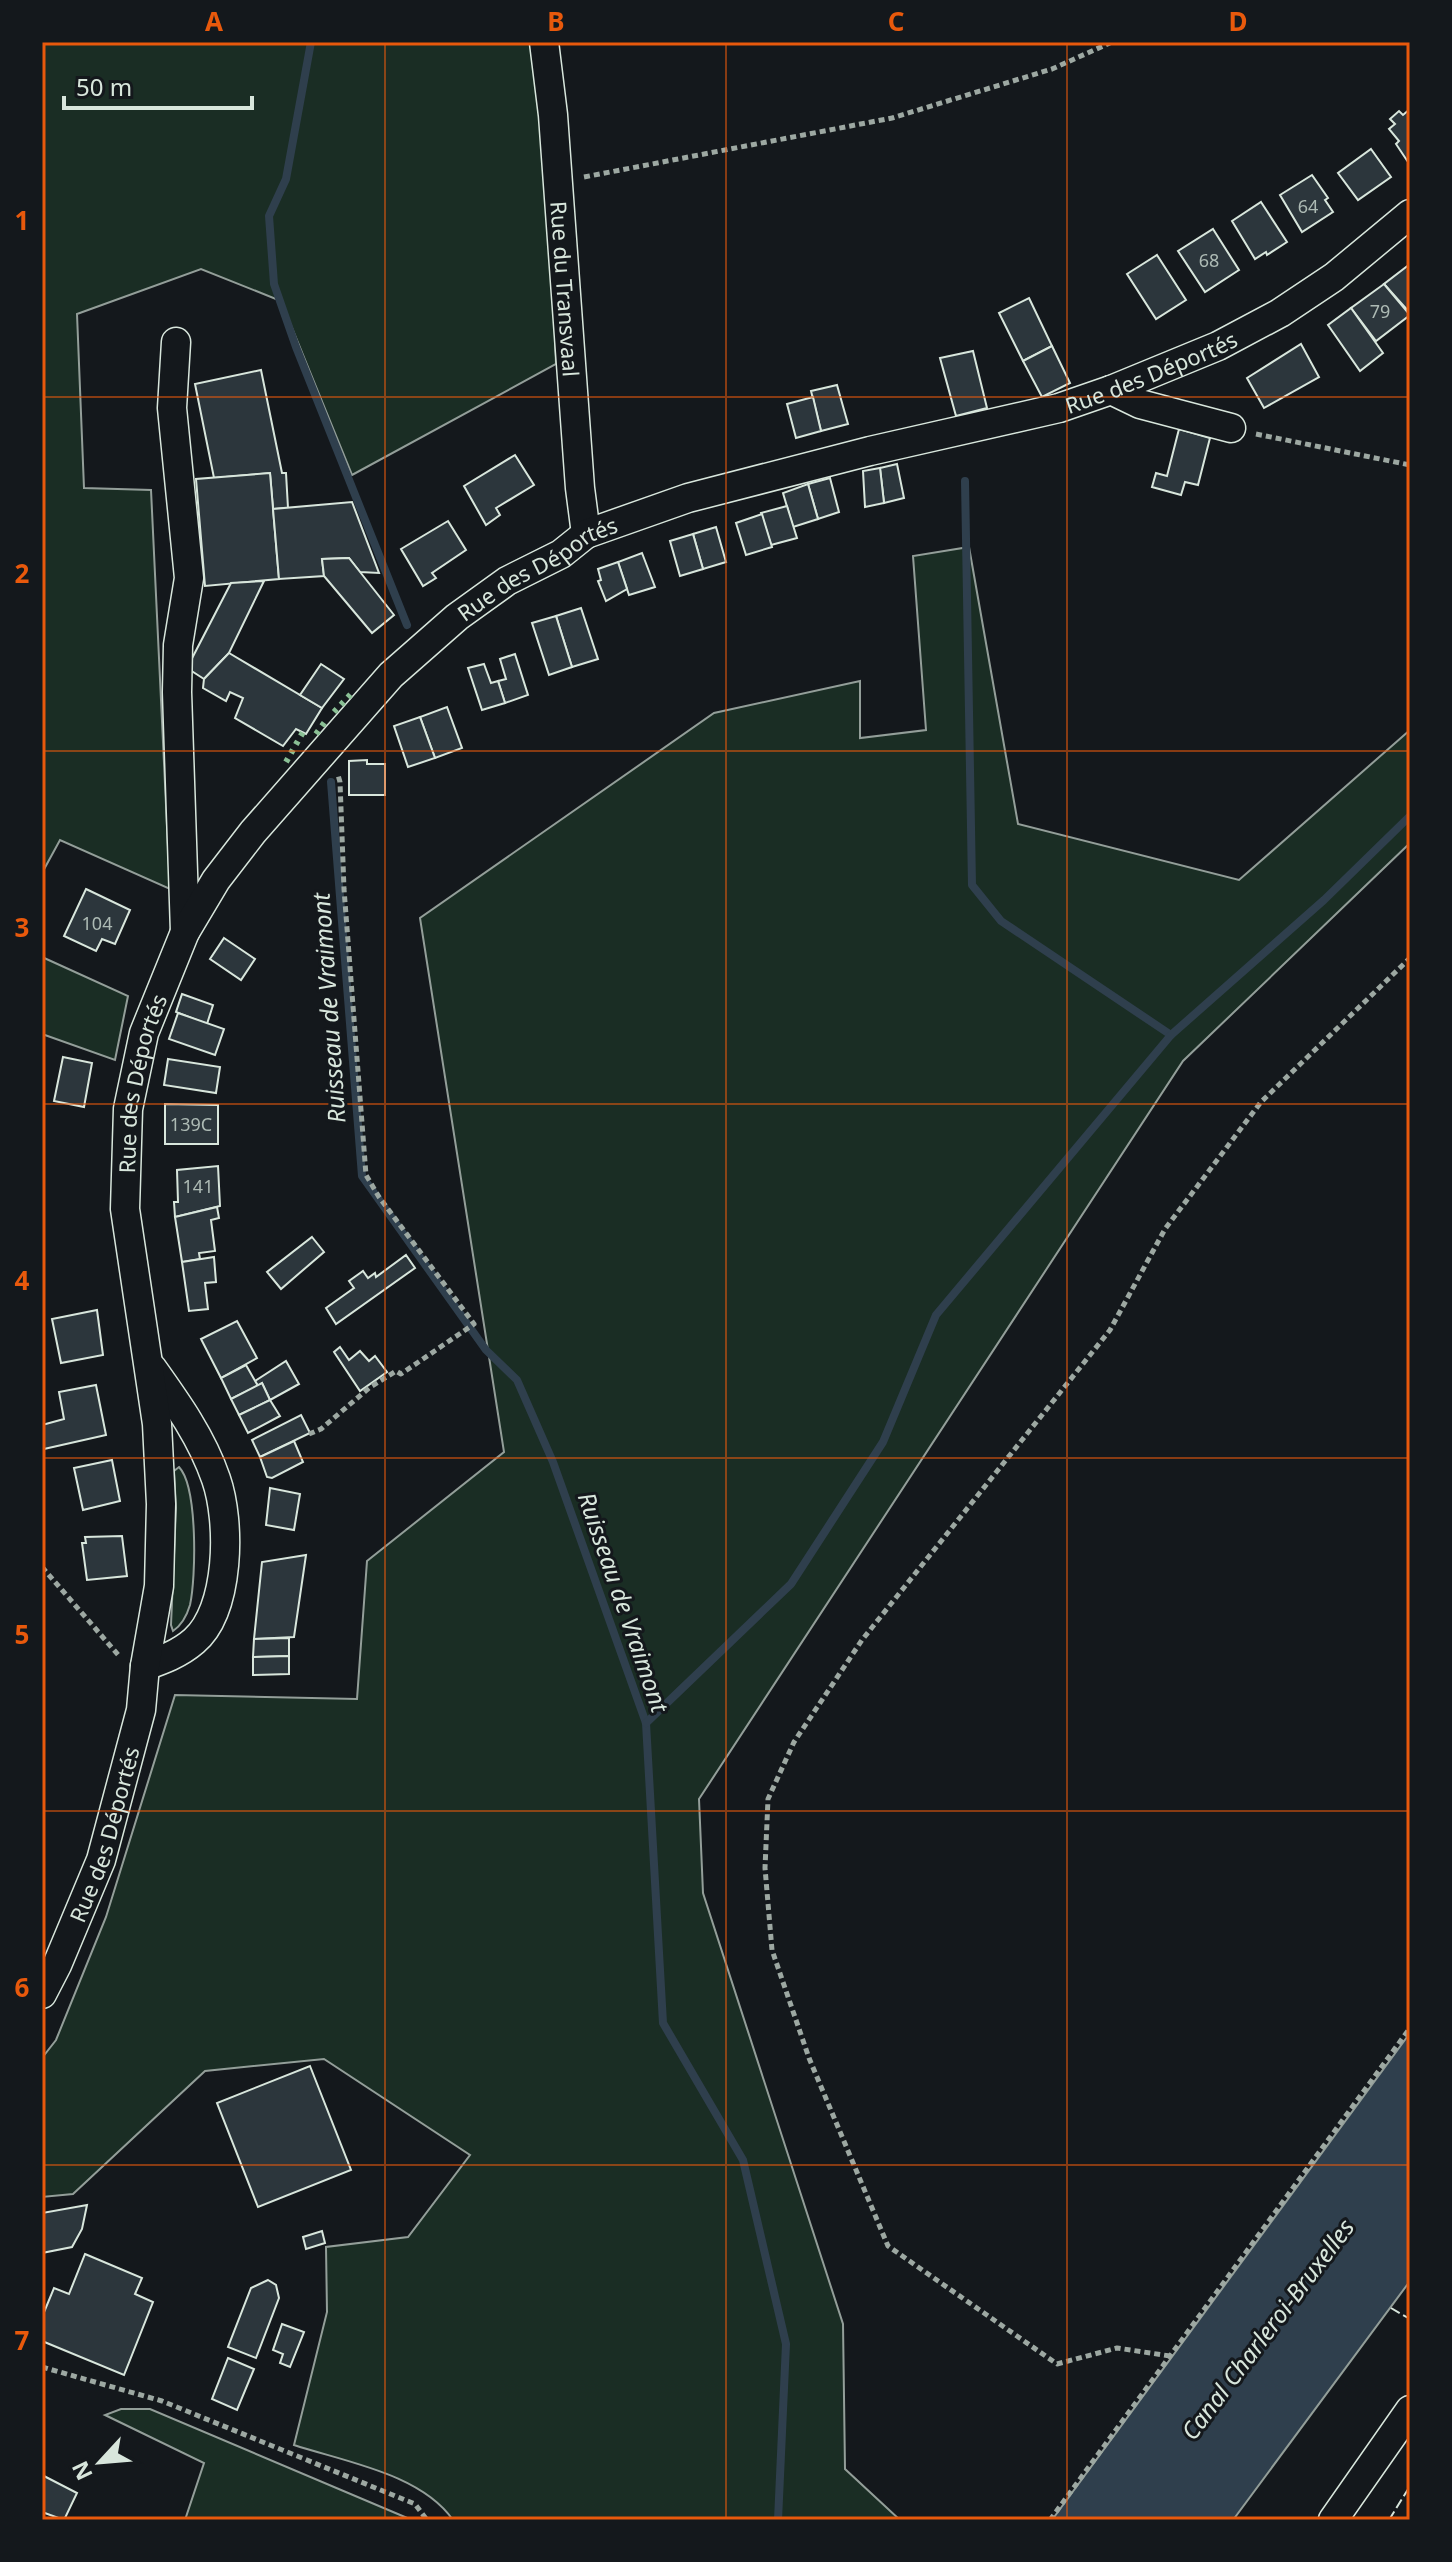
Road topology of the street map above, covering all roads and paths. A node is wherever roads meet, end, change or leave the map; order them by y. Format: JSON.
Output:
{"nodes":[{"id":1,"x":544,"y":42,"type":"edge"},
{"id":2,"x":1112,"y":42,"type":"edge"},
{"id":3,"x":557,"y":182,"type":"junction"},
{"id":4,"x":1410,"y":214,"type":"edge"},
{"id":5,"x":176,"y":342,"type":"dead end"},
{"id":6,"x":1111,"y":390,"type":"junction"},
{"id":7,"x":1231,"y":428,"type":"joint"},
{"id":8,"x":1410,"y":465,"type":"edge"},
{"id":9,"x":586,"y":534,"type":"junction"},
{"id":10,"x":327,"y":748,"type":"junction"},
{"id":11,"x":185,"y":932,"type":"junction"},
{"id":12,"x":1410,"y":958,"type":"edge"},
{"id":13,"x":149,"y":1363,"type":"junction"},
{"id":14,"x":309,"y":1434,"type":"dead end"},
{"id":15,"x":42,"y":1567,"type":"edge"},
{"id":16,"x":145,"y":1666,"type":"junction"},
{"id":17,"x":42,"y":1994,"type":"edge"},
{"id":18,"x":1410,"y":2028,"type":"edge"},
{"id":19,"x":1170,"y":2356,"type":"junction"},
{"id":20,"x":42,"y":2367,"type":"edge"},
{"id":21,"x":1410,"y":2410,"type":"edge"},
{"id":22,"x":427,"y":2520,"type":"edge"},
{"id":23,"x":1050,"y":2520,"type":"edge"},
{"id":24,"x":1333,"y":2520,"type":"edge"}],
"edges":[{"from":1,"to":3,"type":"street","name":"Rue du Transvaal"},
{"from":2,"to":3,"type":"path"},
{"from":3,"to":9,"type":"street","name":"Rue du Transvaal"},
{"from":4,"to":6,"type":"street","name":"Rue des Déportés"},
{"from":5,"to":11,"type":"street"},
{"from":6,"to":7,"type":"street"},
{"from":6,"to":9,"type":"street","name":"Rue des Déportés"},
{"from":7,"to":8,"type":"path"},
{"from":9,"to":10,"type":"street","name":"Rue des Déportés"},
{"from":10,"to":11,"type":"street","name":"Rue des Déportés"},
{"from":10,"to":14,"type":"path"},
{"from":11,"to":13,"type":"street","name":"Rue des Déportés"},
{"from":12,"to":19,"type":"path"},
{"from":13,"to":16,"type":"street","name":"Rue des Déportés"},
{"from":13,"to":16,"type":"street","name":"Rue des Déportés"},
{"from":15,"to":16,"type":"path"},
{"from":16,"to":17,"type":"street","name":"Rue des Déportés"},
{"from":18,"to":19,"type":"path"},
{"from":19,"to":23,"type":"path"},
{"from":20,"to":22,"type":"path"},
{"from":21,"to":24,"type":"street"}]}
